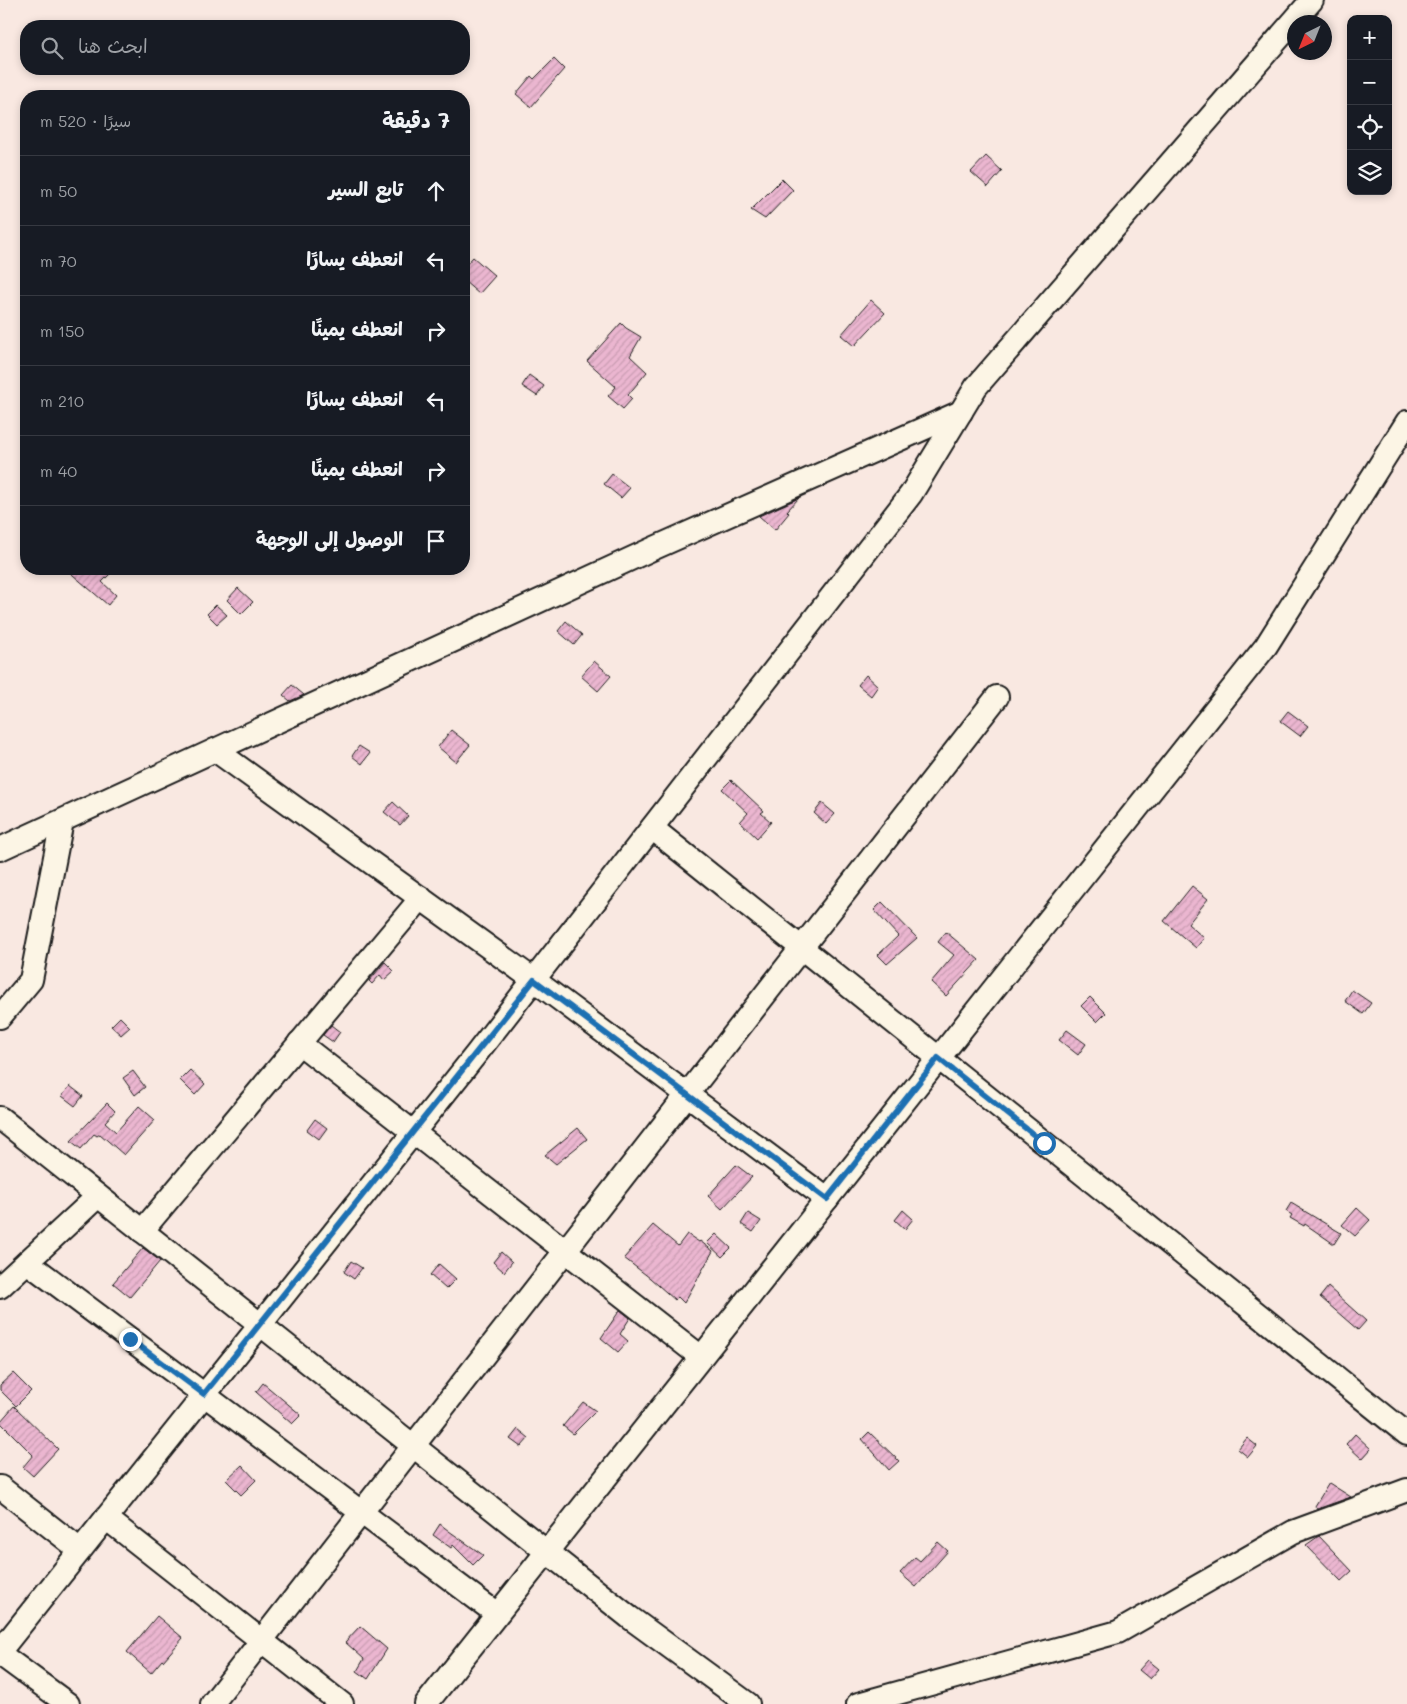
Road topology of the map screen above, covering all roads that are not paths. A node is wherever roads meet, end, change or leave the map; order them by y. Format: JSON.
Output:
{"nodes":[{"id":1,"x":1312,"y":0,"type":"edge"},
{"id":2,"x":961,"y":412,"type":"junction"},
{"id":3,"x":1407,"y":422,"type":"edge"},
{"id":4,"x":997,"y":697,"type":"dead end"},
{"id":5,"x":215,"y":750,"type":"junction"},
{"id":6,"x":62,"y":821,"type":"junction"},
{"id":7,"x":652,"y":828,"type":"junction"},
{"id":8,"x":0,"y":850,"type":"edge"},
{"id":9,"x":421,"y":898,"type":"junction"},
{"id":10,"x":802,"y":948,"type":"junction"},
{"id":11,"x":534,"y":980,"type":"junction"},
{"id":12,"x":0,"y":1017,"type":"edge"},
{"id":13,"x":299,"y":1044,"type":"junction"},
{"id":14,"x":938,"y":1058,"type":"junction"},
{"id":15,"x":687,"y":1095,"type":"junction"},
{"id":16,"x":0,"y":1118,"type":"edge"},
{"id":17,"x":413,"y":1132,"type":"junction"},
{"id":18,"x":98,"y":1196,"type":"junction"},
{"id":19,"x":827,"y":1199,"type":"junction"},
{"id":20,"x":142,"y":1231,"type":"junction"},
{"id":21,"x":566,"y":1251,"type":"junction"},
{"id":22,"x":27,"y":1262,"type":"junction"},
{"id":23,"x":0,"y":1287,"type":"edge"},
{"id":24,"x":260,"y":1325,"type":"junction"},
{"id":25,"x":702,"y":1357,"type":"junction"},
{"id":26,"x":204,"y":1394,"type":"junction"},
{"id":27,"x":1407,"y":1434,"type":"edge"},
{"id":28,"x":414,"y":1445,"type":"junction"},
{"id":29,"x":0,"y":1487,"type":"edge"},
{"id":30,"x":1407,"y":1490,"type":"edge"},
{"id":31,"x":362,"y":1512,"type":"junction"},
{"id":32,"x":106,"y":1518,"type":"junction"},
{"id":33,"x":80,"y":1550,"type":"junction"},
{"id":34,"x":547,"y":1551,"type":"junction"},
{"id":35,"x":497,"y":1614,"type":"junction"},
{"id":36,"x":262,"y":1640,"type":"junction"},
{"id":37,"x":0,"y":1652,"type":"edge"},
{"id":38,"x":68,"y":1704,"type":"edge"},
{"id":39,"x":212,"y":1704,"type":"edge"},
{"id":40,"x":342,"y":1704,"type":"edge"},
{"id":41,"x":426,"y":1704,"type":"edge"},
{"id":42,"x":748,"y":1704,"type":"edge"},
{"id":43,"x":858,"y":1704,"type":"edge"}],
"edges":[{"from":1,"to":2,"type":"street"},
{"from":2,"to":5,"type":"street"},
{"from":2,"to":7,"type":"street"},
{"from":3,"to":14,"type":"street"},
{"from":4,"to":10,"type":"street"},
{"from":5,"to":6,"type":"street"},
{"from":5,"to":9,"type":"street"},
{"from":6,"to":8,"type":"street"},
{"from":6,"to":12,"type":"street"},
{"from":7,"to":10,"type":"street"},
{"from":7,"to":11,"type":"street"},
{"from":9,"to":11,"type":"street"},
{"from":9,"to":13,"type":"street"},
{"from":10,"to":14,"type":"street"},
{"from":10,"to":15,"type":"street"},
{"from":11,"to":15,"type":"street"},
{"from":11,"to":17,"type":"street"},
{"from":13,"to":17,"type":"street"},
{"from":13,"to":20,"type":"street"},
{"from":14,"to":19,"type":"street"},
{"from":14,"to":27,"type":"street"},
{"from":15,"to":19,"type":"street"},
{"from":15,"to":21,"type":"street"},
{"from":16,"to":18,"type":"street"},
{"from":17,"to":21,"type":"street"},
{"from":17,"to":24,"type":"street"},
{"from":18,"to":20,"type":"street"},
{"from":18,"to":22,"type":"street"},
{"from":19,"to":25,"type":"street"},
{"from":20,"to":24,"type":"street"},
{"from":21,"to":25,"type":"street"},
{"from":21,"to":28,"type":"street"},
{"from":22,"to":23,"type":"street"},
{"from":22,"to":26,"type":"street"},
{"from":24,"to":26,"type":"street"},
{"from":24,"to":28,"type":"street"},
{"from":25,"to":34,"type":"street"},
{"from":26,"to":31,"type":"street"},
{"from":26,"to":32,"type":"street"},
{"from":28,"to":31,"type":"street"},
{"from":28,"to":34,"type":"street"},
{"from":29,"to":33,"type":"street"},
{"from":30,"to":43,"type":"street"},
{"from":31,"to":35,"type":"street"},
{"from":31,"to":36,"type":"street"},
{"from":32,"to":33,"type":"street"},
{"from":32,"to":36,"type":"street"},
{"from":33,"to":37,"type":"street"},
{"from":34,"to":35,"type":"street"},
{"from":34,"to":42,"type":"street"},
{"from":35,"to":41,"type":"street"},
{"from":36,"to":39,"type":"street"},
{"from":36,"to":40,"type":"street"},
{"from":37,"to":38,"type":"street"}]}
